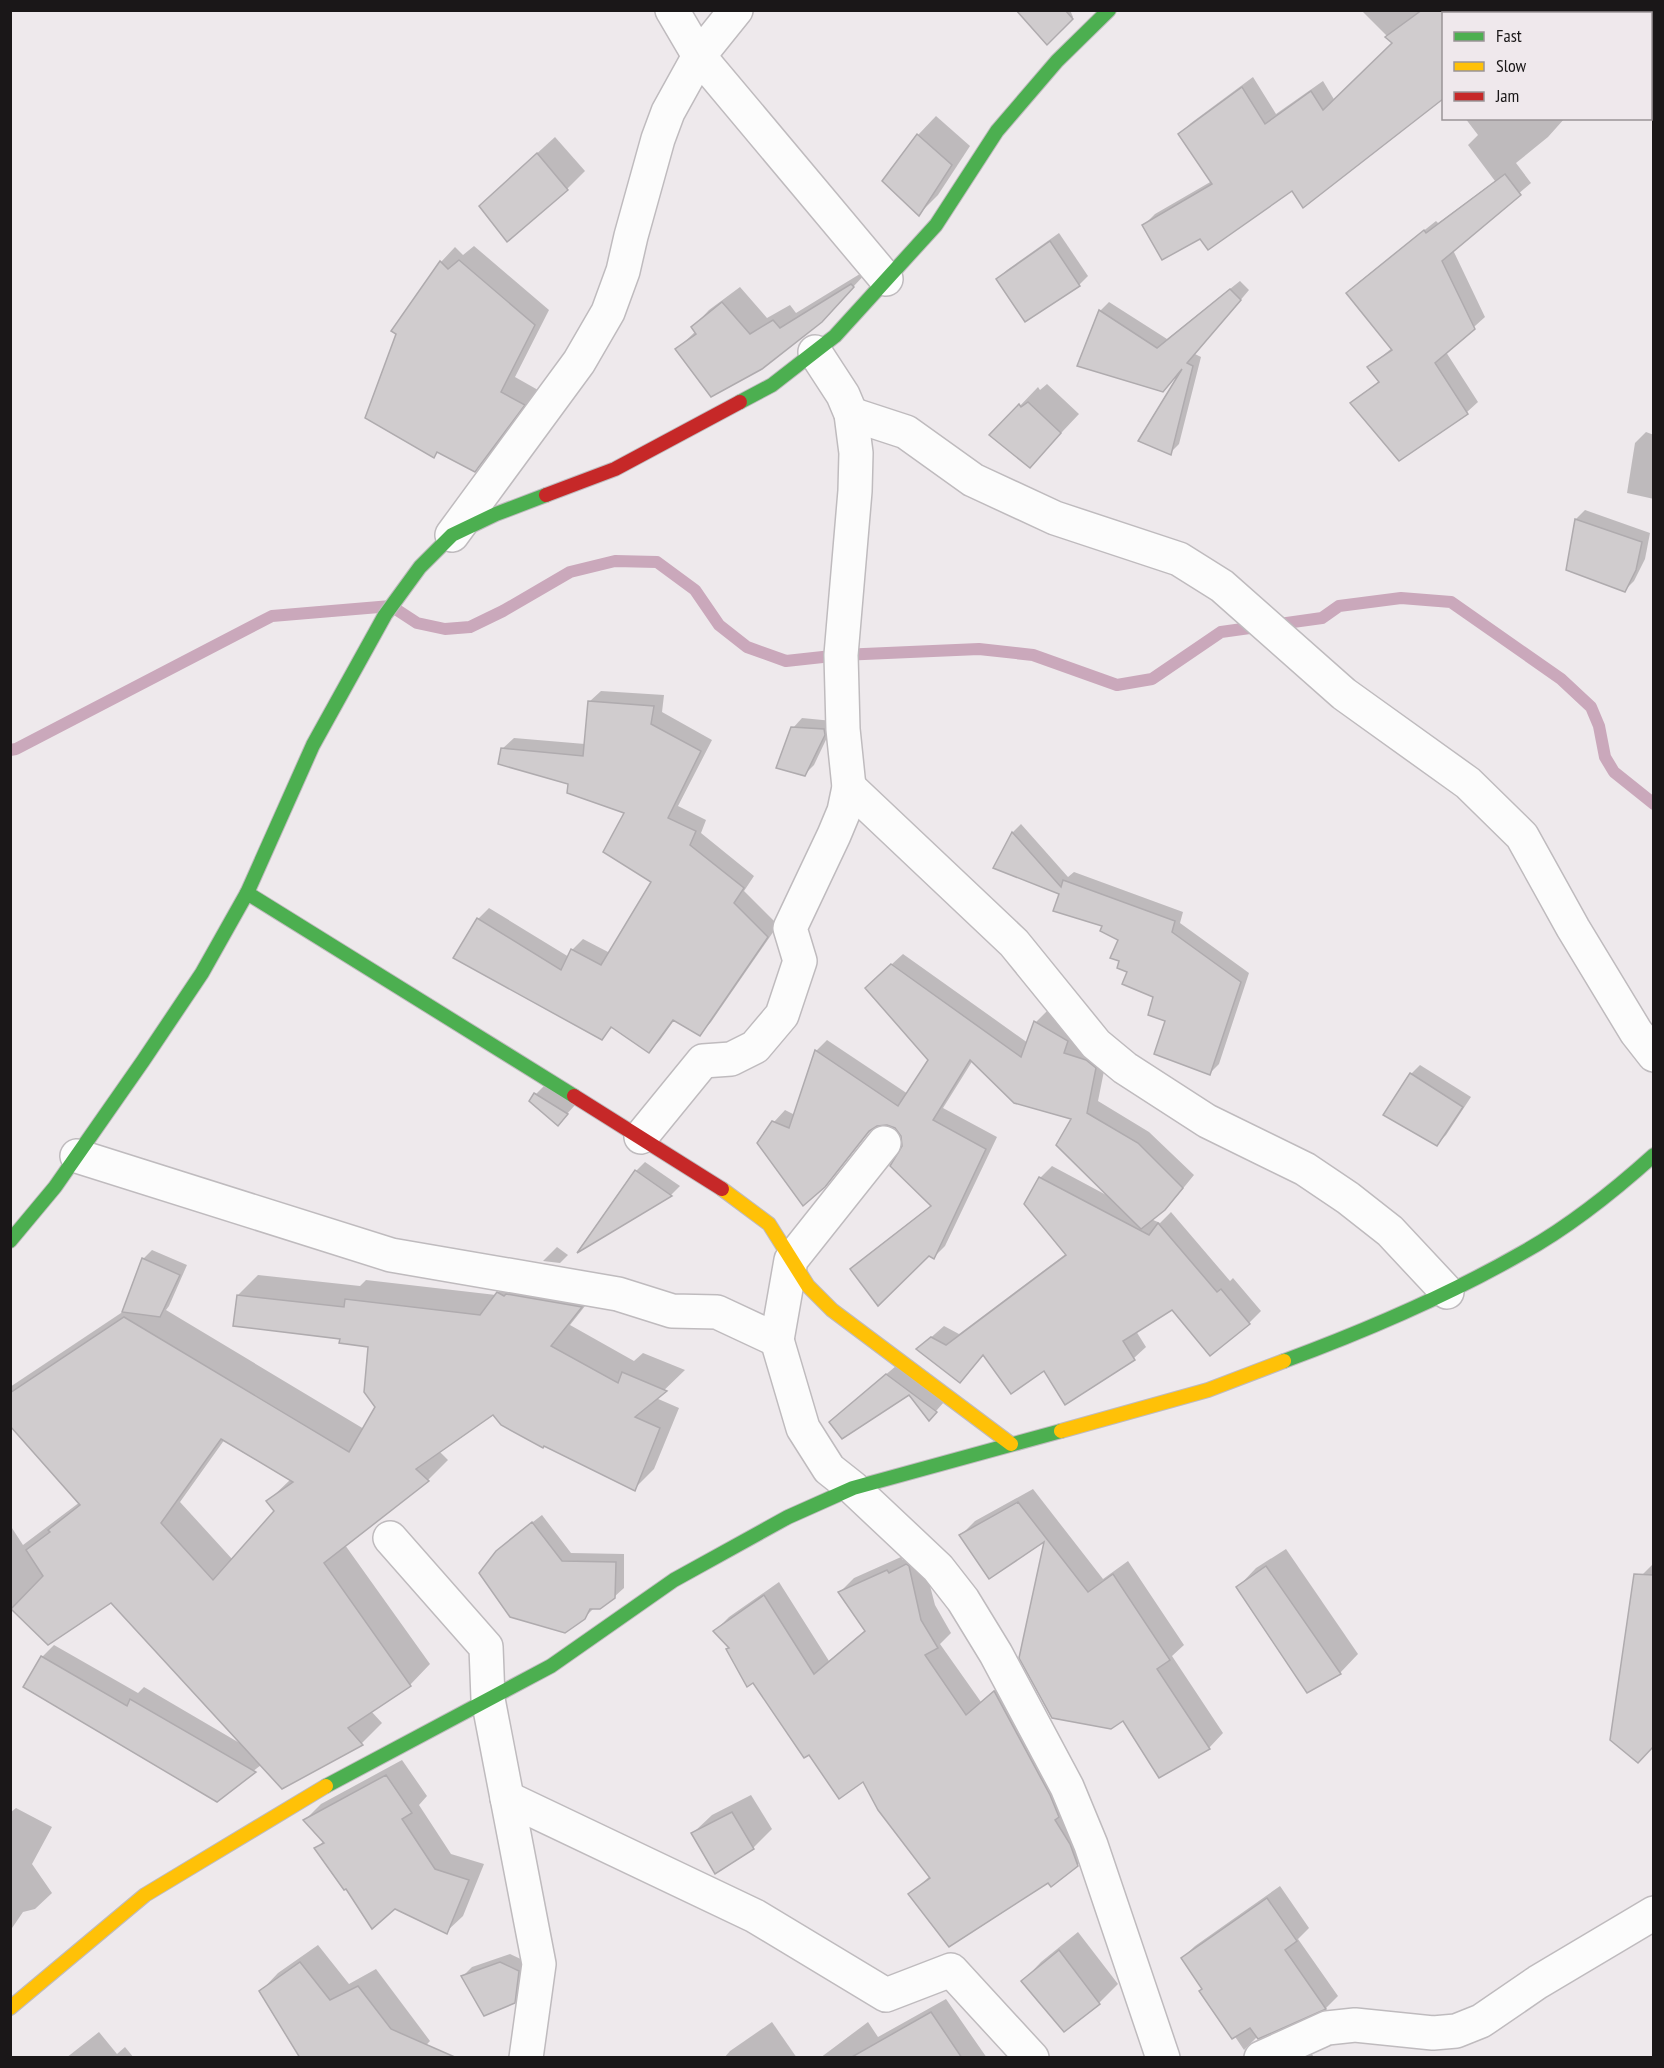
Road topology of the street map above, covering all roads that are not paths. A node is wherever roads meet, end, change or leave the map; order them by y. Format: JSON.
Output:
{"nodes":[{"id":1,"x":672,"y":10,"type":"edge"},
{"id":2,"x":736,"y":10,"type":"edge"},
{"id":3,"x":1109,"y":10,"type":"edge"},
{"id":4,"x":699,"y":56,"type":"junction"},
{"id":5,"x":886,"y":279,"type":"junction"},
{"id":6,"x":815,"y":352,"type":"junction"},
{"id":7,"x":850,"y":414,"type":"junction"},
{"id":8,"x":452,"y":535,"type":"junction"},
{"id":9,"x":849,"y":787,"type":"junction"},
{"id":10,"x":247,"y":893,"type":"junction"},
{"id":11,"x":1653,"y":1055,"type":"edge"},
{"id":12,"x":641,"y":1137,"type":"junction"},
{"id":13,"x":884,"y":1143,"type":"dead end"},
{"id":14,"x":1653,"y":1155,"type":"edge"},
{"id":15,"x":77,"y":1156,"type":"junction"},
{"id":16,"x":10,"y":1241,"type":"edge"},
{"id":17,"x":791,"y":1260,"type":"junction"},
{"id":18,"x":1447,"y":1292,"type":"junction"},
{"id":19,"x":777,"y":1340,"type":"junction"},
{"id":20,"x":1011,"y":1444,"type":"junction"},
{"id":21,"x":853,"y":1488,"type":"junction"},
{"id":22,"x":390,"y":1538,"type":"dead end"},
{"id":23,"x":488,"y":1699,"type":"junction"},
{"id":24,"x":507,"y":1798,"type":"junction"},
{"id":25,"x":1653,"y":1913,"type":"edge"},
{"id":26,"x":10,"y":2008,"type":"edge"},
{"id":27,"x":526,"y":2058,"type":"edge"},
{"id":28,"x":1032,"y":2058,"type":"edge"},
{"id":29,"x":1163,"y":2058,"type":"edge"},
{"id":30,"x":1260,"y":2058,"type":"edge"}],
"edges":[{"from":1,"to":4,"type":"street"},
{"from":2,"to":4,"type":"street"},
{"from":3,"to":5,"type":"street"},
{"from":4,"to":5,"type":"street"},
{"from":4,"to":8,"type":"street"},
{"from":5,"to":6,"type":"street"},
{"from":6,"to":7,"type":"street"},
{"from":6,"to":8,"type":"street"},
{"from":7,"to":9,"type":"street"},
{"from":7,"to":11,"type":"street"},
{"from":8,"to":10,"type":"street"},
{"from":9,"to":12,"type":"street"},
{"from":9,"to":18,"type":"street"},
{"from":10,"to":12,"type":"street"},
{"from":10,"to":15,"type":"street"},
{"from":12,"to":17,"type":"street"},
{"from":13,"to":17,"type":"street"},
{"from":14,"to":18,"type":"street"},
{"from":15,"to":16,"type":"street"},
{"from":15,"to":19,"type":"street"},
{"from":17,"to":19,"type":"street"},
{"from":17,"to":20,"type":"street"},
{"from":18,"to":20,"type":"street"},
{"from":19,"to":21,"type":"street"},
{"from":20,"to":21,"type":"street"},
{"from":21,"to":23,"type":"street"},
{"from":21,"to":29,"type":"street"},
{"from":22,"to":23,"type":"street"},
{"from":23,"to":24,"type":"street"},
{"from":23,"to":26,"type":"street"},
{"from":24,"to":27,"type":"street"},
{"from":24,"to":28,"type":"street"},
{"from":25,"to":30,"type":"street"}]}
